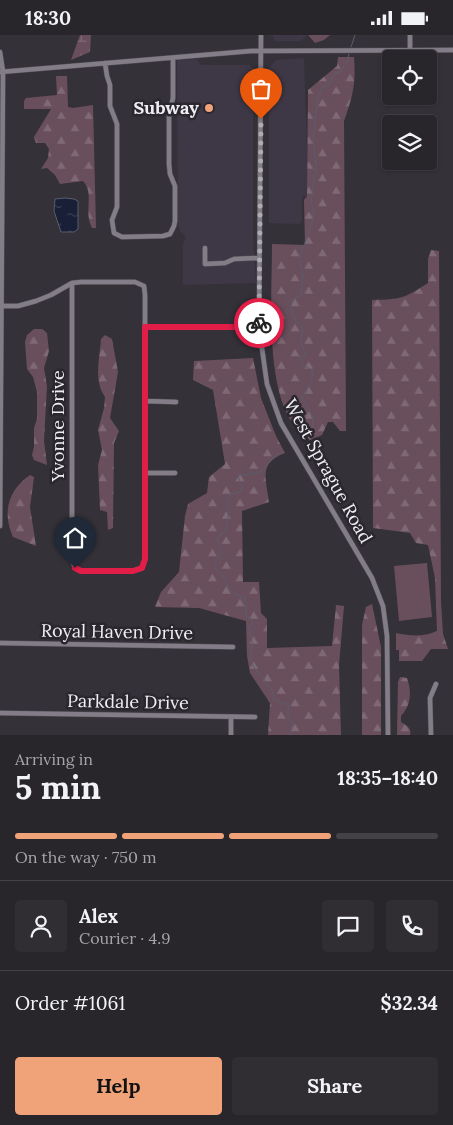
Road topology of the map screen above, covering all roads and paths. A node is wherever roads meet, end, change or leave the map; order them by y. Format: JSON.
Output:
{"nodes":[{"id":1,"x":261,"y":35,"type":"edge"},
{"id":2,"x":410,"y":35,"type":"edge"},
{"id":3,"x":382,"y":50,"type":"edge"},
{"id":4,"x":410,"y":50,"type":"edge"},
{"id":5,"x":437,"y":50,"type":"edge"},
{"id":6,"x":453,"y":50,"type":"edge"},
{"id":7,"x":261,"y":51,"type":"junction"},
{"id":8,"x":0,"y":52,"type":"edge"},
{"id":9,"x":173,"y":58,"type":"junction"},
{"id":10,"x":106,"y":63,"type":"junction"},
{"id":11,"x":2,"y":72,"type":"edge"},
{"id":12,"x":1,"y":190,"type":"edge"},
{"id":13,"x":205,"y":248,"type":"dead end"},
{"id":14,"x":259,"y":258,"type":"junction"},
{"id":15,"x":72,"y":283,"type":"junction"},
{"id":16,"x":2,"y":306,"type":"junction"},
{"id":17,"x":145,"y":327,"type":"junction"},
{"id":18,"x":259,"y":327,"type":"junction"},
{"id":19,"x":145,"y":401,"type":"junction"},
{"id":20,"x":176,"y":402,"type":"dead end"},
{"id":21,"x":1,"y":425,"type":"edge"},
{"id":22,"x":145,"y":473,"type":"junction"},
{"id":23,"x":175,"y":473,"type":"dead end"},
{"id":24,"x":0,"y":526,"type":"edge"},
{"id":25,"x":0,"y":643,"type":"edge"},
{"id":26,"x":234,"y":647,"type":"dead end"},
{"id":27,"x":436,"y":685,"type":"dead end"},
{"id":28,"x":0,"y":713,"type":"edge"},
{"id":29,"x":231,"y":717,"type":"junction"},
{"id":30,"x":256,"y":717,"type":"dead end"},
{"id":31,"x":231,"y":735,"type":"edge"},
{"id":32,"x":388,"y":735,"type":"edge"},
{"id":33,"x":431,"y":735,"type":"edge"}],
"edges":[{"from":1,"to":7,"type":"street","name":"West Sprague Road"},
{"from":2,"to":4,"type":"street"},
{"from":3,"to":7,"type":"street"},
{"from":5,"to":6,"type":"street"},
{"from":7,"to":9,"type":"street"},
{"from":7,"to":14,"type":"street","name":"West Sprague Road"},
{"from":8,"to":11,"type":"street"},
{"from":9,"to":10,"type":"street"},
{"from":9,"to":10,"type":"street"},
{"from":10,"to":11,"type":"street"},
{"from":11,"to":12,"type":"street"},
{"from":12,"to":16,"type":"street"},
{"from":13,"to":14,"type":"street"},
{"from":14,"to":18,"type":"street","name":"West Sprague Road"},
{"from":15,"to":16,"type":"street"},
{"from":15,"to":17,"type":"street"},
{"from":15,"to":22,"type":"street","name":"Yvonne Drive"},
{"from":16,"to":21,"type":"street"},
{"from":17,"to":18,"type":"street"},
{"from":17,"to":19,"type":"street"},
{"from":18,"to":32,"type":"street","name":"West Sprague Road"},
{"from":19,"to":20,"type":"street"},
{"from":19,"to":22,"type":"street"},
{"from":21,"to":24,"type":"street"},
{"from":22,"to":23,"type":"street"},
{"from":25,"to":26,"type":"street","name":"Royal Haven Drive"},
{"from":27,"to":33,"type":"street"},
{"from":28,"to":29,"type":"street","name":"Parkdale Drive"},
{"from":29,"to":30,"type":"street","name":"Parkdale Drive"},
{"from":29,"to":31,"type":"street"}]}
